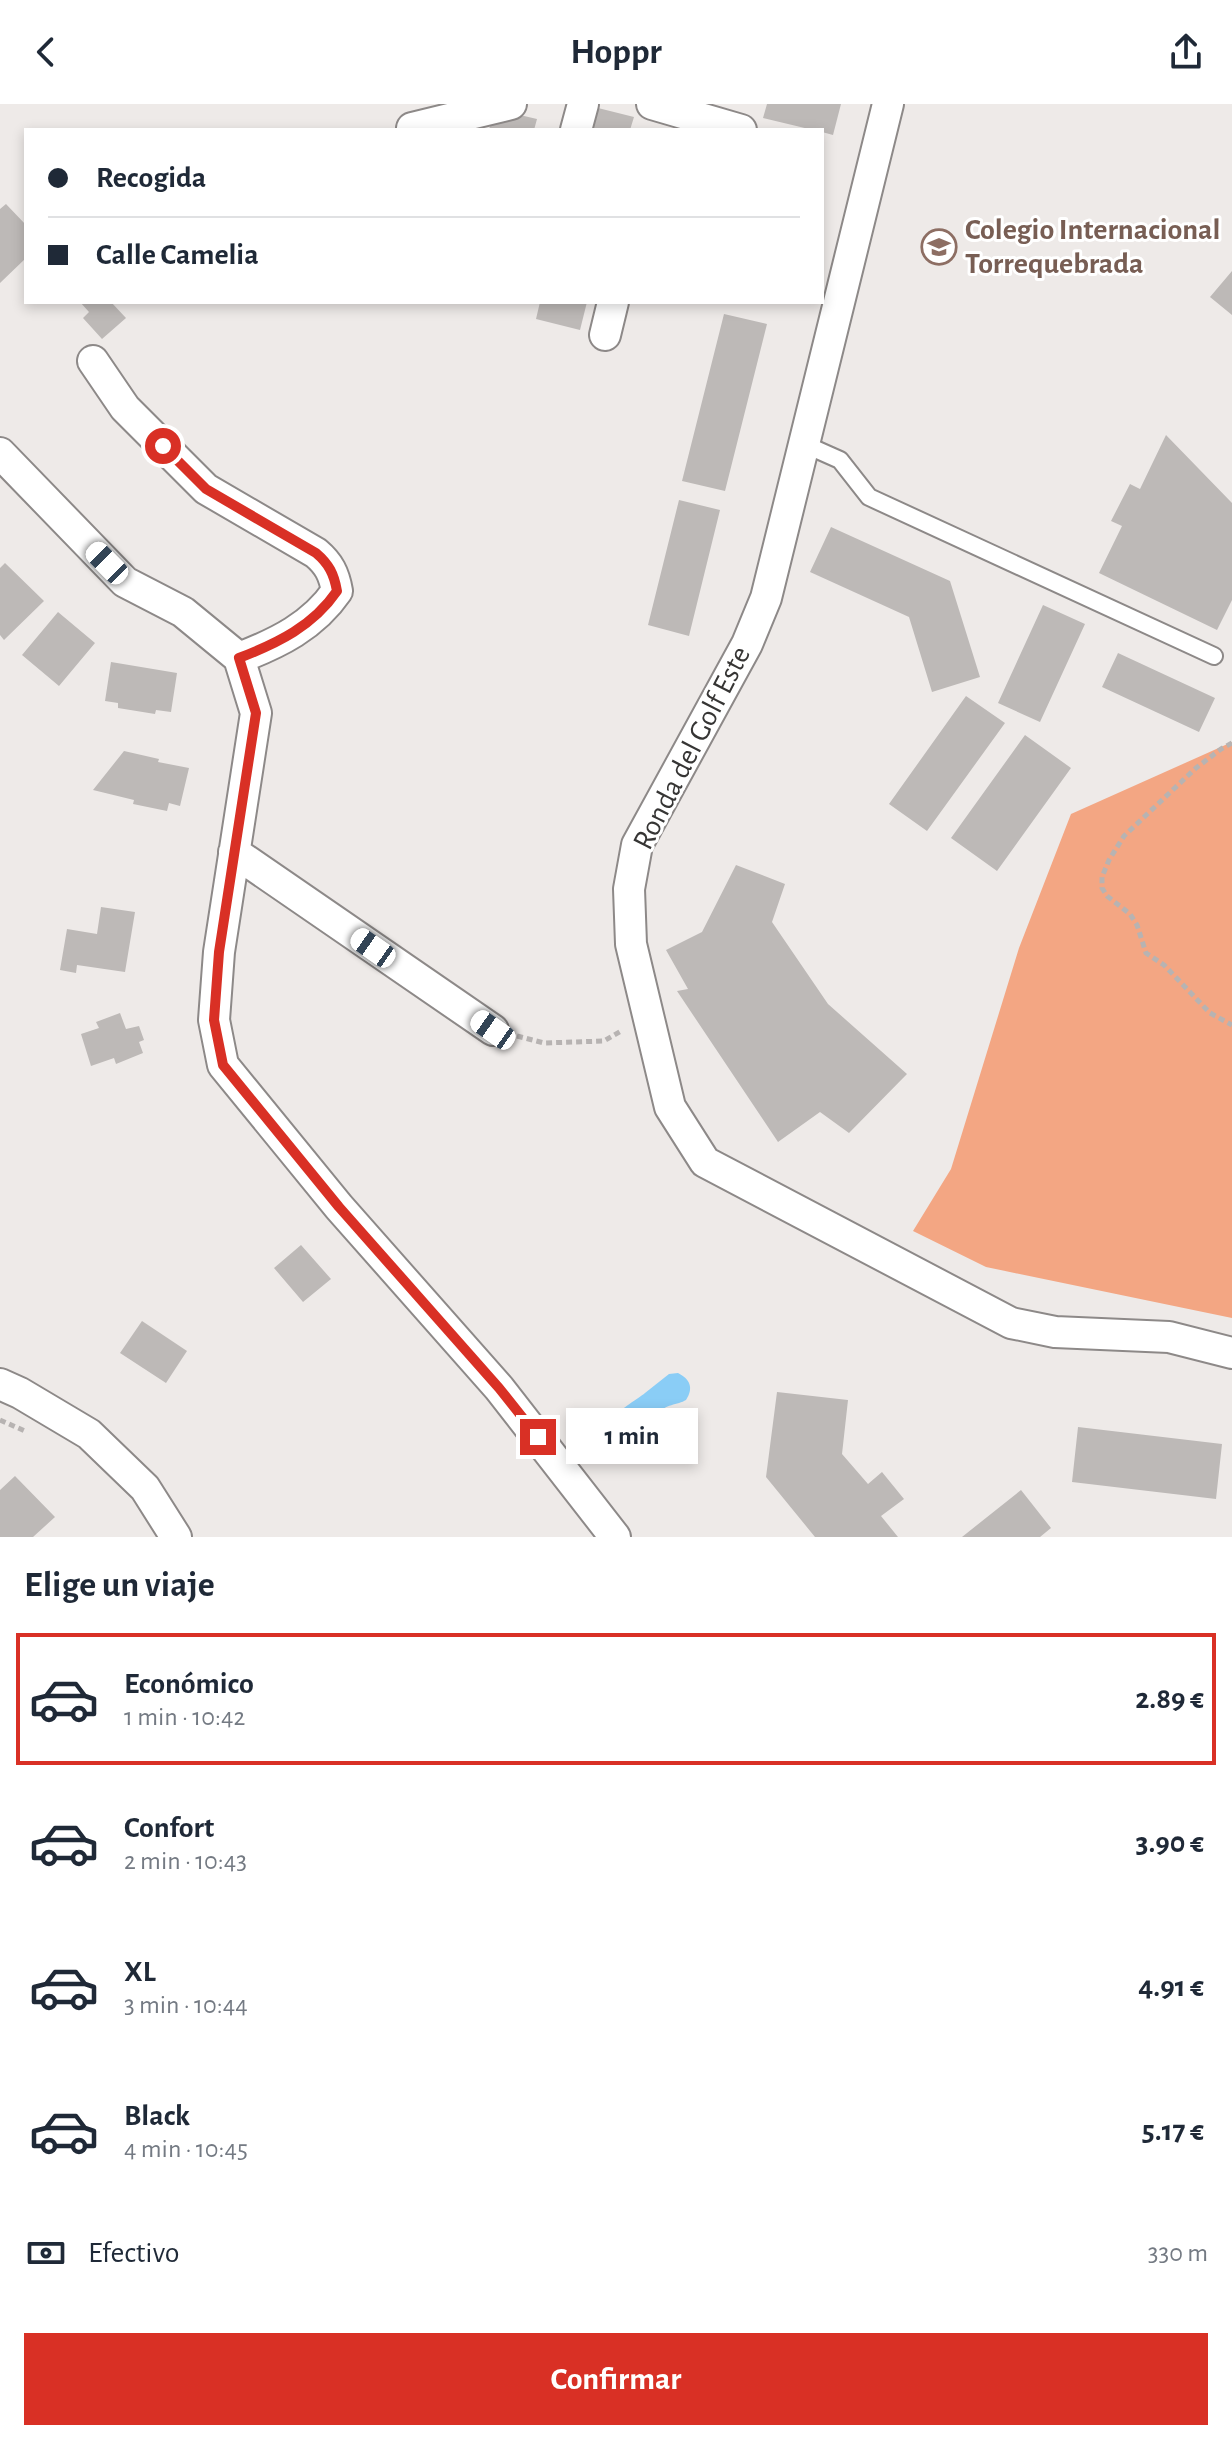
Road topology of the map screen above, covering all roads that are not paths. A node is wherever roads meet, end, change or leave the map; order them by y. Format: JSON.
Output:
{"nodes":[{"id":1,"x":511,"y":104,"type":"edge"},
{"id":2,"x":583,"y":104,"type":"edge"},
{"id":3,"x":747,"y":104,"type":"edge"},
{"id":4,"x":888,"y":104,"type":"edge"},
{"id":5,"x":659,"y":114,"type":"edge"},
{"id":6,"x":411,"y":121,"type":"edge"},
{"id":7,"x":577,"y":128,"type":"edge"},
{"id":8,"x":731,"y":128,"type":"edge"},
{"id":9,"x":741,"y":128,"type":"edge"},
{"id":10,"x":613,"y":304,"type":"edge"},
{"id":11,"x":605,"y":335,"type":"dead end"},
{"id":12,"x":93,"y":361,"type":"dead end"},
{"id":13,"x":804,"y":444,"type":"junction"},
{"id":14,"x":0,"y":453,"type":"edge"},
{"id":15,"x":1214,"y":656,"type":"dead end"},
{"id":16,"x":239,"y":658,"type":"junction"},
{"id":17,"x":234,"y":852,"type":"junction"},
{"id":18,"x":493,"y":1030,"type":"dead end"},
{"id":19,"x":1232,"y":1353,"type":"edge"},
{"id":20,"x":0,"y":1384,"type":"edge"},
{"id":21,"x":176,"y":1537,"type":"edge"},
{"id":22,"x":615,"y":1537,"type":"edge"}],
"edges":[{"from":1,"to":6,"type":"street"},
{"from":2,"to":7,"type":"street"},
{"from":3,"to":9,"type":"street"},
{"from":4,"to":13,"type":"street","name":"Ronda del Golf Este"},
{"from":5,"to":8,"type":"street"},
{"from":10,"to":11,"type":"street"},
{"from":12,"to":16,"type":"street"},
{"from":13,"to":15,"type":"lane"},
{"from":13,"to":19,"type":"street","name":"Ronda del Golf Este"},
{"from":14,"to":16,"type":"street"},
{"from":16,"to":17,"type":"street"},
{"from":17,"to":18,"type":"street"},
{"from":17,"to":22,"type":"street"},
{"from":20,"to":21,"type":"street"}]}
